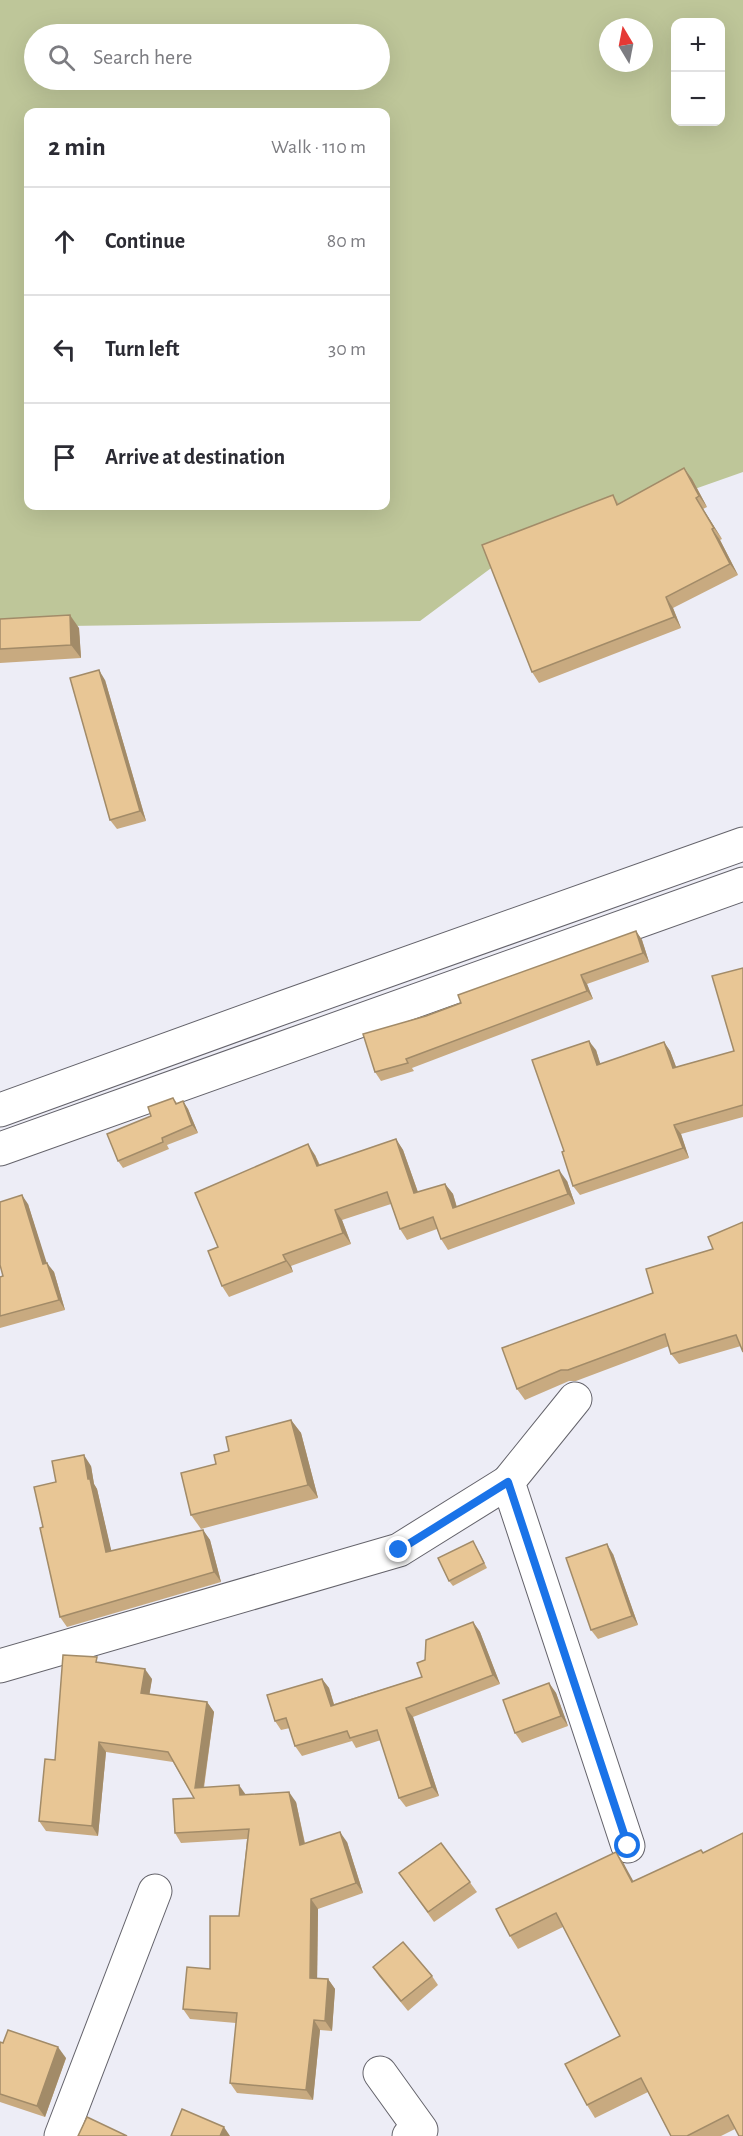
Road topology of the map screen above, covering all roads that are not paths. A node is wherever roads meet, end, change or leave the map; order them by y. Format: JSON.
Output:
{"nodes":[{"id":1,"x":743,"y":844,"type":"edge"},
{"id":2,"x":743,"y":884,"type":"edge"},
{"id":3,"x":0,"y":1110,"type":"edge"},
{"id":4,"x":0,"y":1149,"type":"edge"},
{"id":5,"x":575,"y":1399,"type":"dead end"},
{"id":6,"x":508,"y":1482,"type":"junction"},
{"id":7,"x":0,"y":1666,"type":"edge"},
{"id":8,"x":628,"y":1846,"type":"dead end"},
{"id":9,"x":155,"y":1891,"type":"dead end"},
{"id":10,"x":380,"y":2073,"type":"dead end"},
{"id":11,"x":61,"y":2136,"type":"edge"},
{"id":12,"x":409,"y":2136,"type":"edge"}],
"edges":[{"from":1,"to":3,"type":"street"},
{"from":2,"to":4,"type":"street"},
{"from":5,"to":6,"type":"street"},
{"from":6,"to":7,"type":"street"},
{"from":6,"to":8,"type":"street"},
{"from":9,"to":11,"type":"street"},
{"from":10,"to":12,"type":"street"}]}
